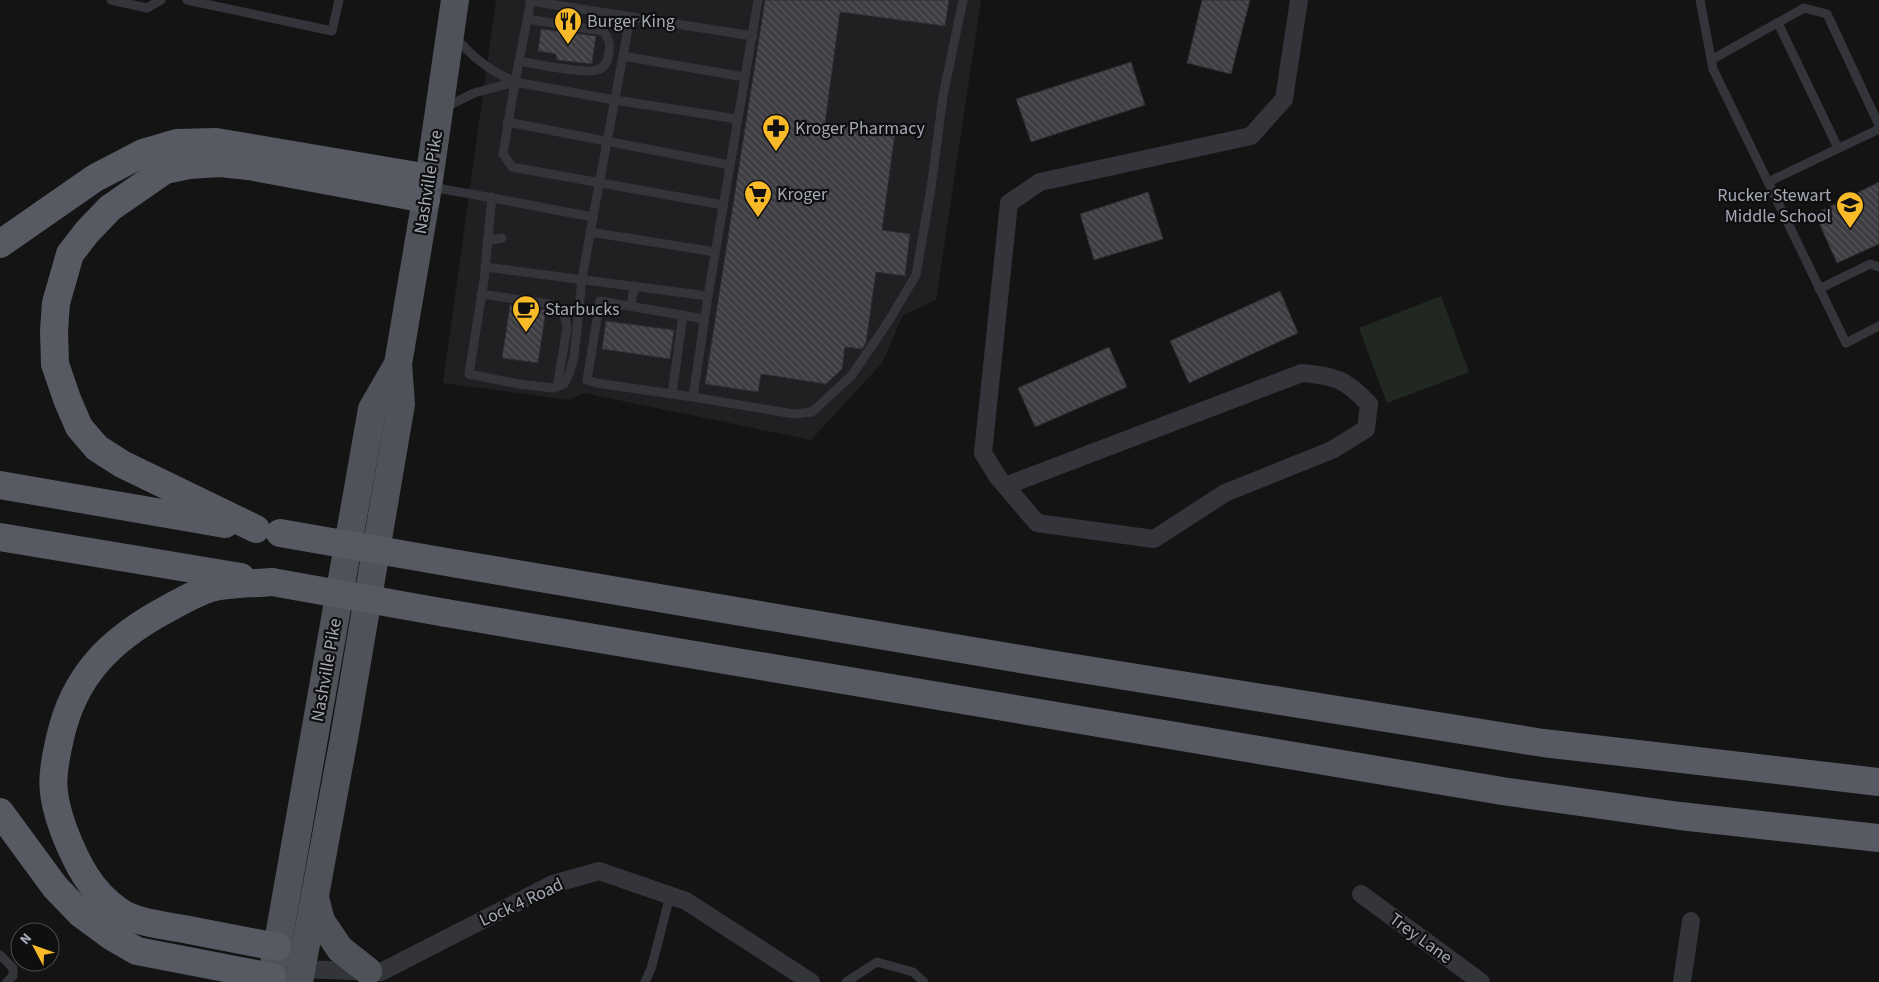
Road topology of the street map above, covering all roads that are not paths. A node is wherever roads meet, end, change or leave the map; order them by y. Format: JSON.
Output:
{"nodes":[{"id":1,"x":111,"y":0,"type":"edge"},
{"id":2,"x":161,"y":0,"type":"edge"},
{"id":3,"x":187,"y":0,"type":"edge"},
{"id":4,"x":339,"y":0,"type":"edge"},
{"id":5,"x":455,"y":0,"type":"edge"},
{"id":6,"x":758,"y":0,"type":"edge"},
{"id":7,"x":963,"y":0,"type":"edge"},
{"id":8,"x":1299,"y":0,"type":"edge"},
{"id":9,"x":1700,"y":0,"type":"edge"},
{"id":10,"x":531,"y":1,"type":"edge"},
{"id":11,"x":630,"y":18,"type":"junction"},
{"id":12,"x":527,"y":20,"type":"junction"},
{"id":13,"x":1778,"y":23,"type":"junction"},
{"id":14,"x":451,"y":32,"type":"junction"},
{"id":15,"x":752,"y":36,"type":"junction"},
{"id":16,"x":623,"y":56,"type":"junction"},
{"id":17,"x":1711,"y":60,"type":"junction"},
{"id":18,"x":519,"y":61,"type":"junction"},
{"id":19,"x":744,"y":77,"type":"junction"},
{"id":20,"x":515,"y":82,"type":"junction"},
{"id":21,"x":615,"y":100,"type":"junction"},
{"id":22,"x":440,"y":110,"type":"junction"},
{"id":23,"x":737,"y":119,"type":"junction"},
{"id":24,"x":507,"y":122,"type":"junction"},
{"id":25,"x":1879,"y":125,"type":"edge"},
{"id":26,"x":1879,"y":128,"type":"edge"},
{"id":27,"x":607,"y":142,"type":"junction"},
{"id":28,"x":1838,"y":148,"type":"junction"},
{"id":29,"x":730,"y":164,"type":"junction"},
{"id":30,"x":1768,"y":182,"type":"junction"},
{"id":31,"x":599,"y":183,"type":"junction"},
{"id":32,"x":428,"y":188,"type":"junction"},
{"id":33,"x":492,"y":197,"type":"junction"},
{"id":34,"x":723,"y":205,"type":"junction"},
{"id":35,"x":593,"y":217,"type":"junction"},
{"id":36,"x":590,"y":232,"type":"junction"},
{"id":37,"x":502,"y":238,"type":"dead end"},
{"id":38,"x":487,"y":241,"type":"junction"},
{"id":39,"x":0,"y":244,"type":"edge"},
{"id":40,"x":716,"y":252,"type":"junction"},
{"id":41,"x":485,"y":267,"type":"junction"},
{"id":42,"x":1879,"y":267,"type":"edge"},
{"id":43,"x":582,"y":279,"type":"junction"},
{"id":44,"x":634,"y":286,"type":"junction"},
{"id":45,"x":1820,"y":289,"type":"junction"},
{"id":46,"x":481,"y":294,"type":"junction"},
{"id":47,"x":708,"y":296,"type":"junction"},
{"id":48,"x":631,"y":306,"type":"junction"},
{"id":49,"x":683,"y":315,"type":"junction"},
{"id":50,"x":704,"y":319,"type":"junction"},
{"id":51,"x":1879,"y":326,"type":"edge"},
{"id":52,"x":574,"y":357,"type":"junction"},
{"id":53,"x":590,"y":360,"type":"junction"},
{"id":54,"x":398,"y":364,"type":"junction"},
{"id":55,"x":557,"y":386,"type":"junction"},
{"id":56,"x":672,"y":394,"type":"junction"},
{"id":57,"x":693,"y":397,"type":"junction"},
{"id":58,"x":0,"y":486,"type":"edge"},
{"id":59,"x":1005,"y":486,"type":"junction"},
{"id":60,"x":268,"y":531,"type":"junction"},
{"id":61,"x":0,"y":537,"type":"edge"},
{"id":62,"x":272,"y":582,"type":"junction"},
{"id":63,"x":1879,"y":782,"type":"edge"},
{"id":64,"x":0,"y":812,"type":"edge"},
{"id":65,"x":1879,"y":838,"type":"edge"},
{"id":66,"x":1361,"y":894,"type":"dead end"},
{"id":67,"x":670,"y":896,"type":"junction"},
{"id":68,"x":315,"y":898,"type":"junction"},
{"id":69,"x":1691,"y":921,"type":"dead end"},
{"id":70,"x":277,"y":947,"type":"junction"},
{"id":71,"x":0,"y":955,"type":"edge"},
{"id":72,"x":192,"y":962,"type":"junction"},
{"id":73,"x":368,"y":971,"type":"junction"},
{"id":74,"x":300,"y":976,"type":"edge"},
{"id":75,"x":271,"y":980,"type":"edge"},
{"id":76,"x":7,"y":982,"type":"edge"},
{"id":77,"x":228,"y":982,"type":"edge"},
{"id":78,"x":645,"y":982,"type":"edge"},
{"id":79,"x":811,"y":982,"type":"edge"},
{"id":80,"x":846,"y":982,"type":"edge"},
{"id":81,"x":924,"y":982,"type":"edge"},
{"id":82,"x":1481,"y":982,"type":"edge"},
{"id":83,"x":1682,"y":982,"type":"edge"}],
"edges":[{"from":1,"to":2,"type":"lane"},
{"from":3,"to":4,"type":"lane"},
{"from":5,"to":14,"type":"main road","name":"Nashville Pike"},
{"from":6,"to":15,"type":"lane"},
{"from":7,"to":57,"type":"lane"},
{"from":8,"to":59,"type":"street"},
{"from":9,"to":17,"type":"lane"},
{"from":10,"to":11,"type":"lane"},
{"from":10,"to":12,"type":"lane"},
{"from":11,"to":15,"type":"lane"},
{"from":11,"to":16,"type":"lane"},
{"from":12,"to":18,"type":"lane"},
{"from":12,"to":18,"type":"lane"},
{"from":13,"to":17,"type":"lane"},
{"from":13,"to":25,"type":"lane"},
{"from":13,"to":28,"type":"lane"},
{"from":14,"to":20,"type":"lane"},
{"from":14,"to":22,"type":"main road","name":"Nashville Pike"},
{"from":15,"to":19,"type":"lane"},
{"from":16,"to":19,"type":"lane"},
{"from":16,"to":21,"type":"lane"},
{"from":17,"to":30,"type":"lane"},
{"from":18,"to":20,"type":"lane"},
{"from":19,"to":23,"type":"lane"},
{"from":20,"to":21,"type":"lane"},
{"from":20,"to":22,"type":"lane"},
{"from":20,"to":24,"type":"lane"},
{"from":21,"to":23,"type":"lane"},
{"from":21,"to":27,"type":"lane"},
{"from":22,"to":32,"type":"main road","name":"Nashville Pike"},
{"from":23,"to":29,"type":"lane"},
{"from":24,"to":27,"type":"lane"},
{"from":24,"to":31,"type":"lane"},
{"from":26,"to":28,"type":"lane"},
{"from":27,"to":29,"type":"lane"},
{"from":27,"to":31,"type":"lane"},
{"from":28,"to":30,"type":"lane"},
{"from":29,"to":34,"type":"lane"},
{"from":30,"to":45,"type":"lane"},
{"from":31,"to":34,"type":"lane"},
{"from":31,"to":35,"type":"lane"},
{"from":32,"to":33,"type":"lane"},
{"from":32,"to":39,"type":"highway"},
{"from":32,"to":54,"type":"main road","name":"Nashville Pike"},
{"from":32,"to":60,"type":"highway"},
{"from":33,"to":35,"type":"lane"},
{"from":33,"to":38,"type":"lane"},
{"from":34,"to":40,"type":"lane"},
{"from":35,"to":36,"type":"lane"},
{"from":36,"to":40,"type":"lane"},
{"from":36,"to":43,"type":"lane"},
{"from":37,"to":38,"type":"lane"},
{"from":38,"to":41,"type":"lane"},
{"from":40,"to":47,"type":"lane"},
{"from":41,"to":43,"type":"lane"},
{"from":41,"to":46,"type":"lane"},
{"from":42,"to":45,"type":"lane"},
{"from":43,"to":44,"type":"lane"},
{"from":43,"to":52,"type":"lane"},
{"from":44,"to":47,"type":"lane"},
{"from":44,"to":48,"type":"lane"},
{"from":45,"to":51,"type":"lane"},
{"from":46,"to":55,"type":"lane"},
{"from":46,"to":55,"type":"lane"},
{"from":47,"to":50,"type":"lane"},
{"from":48,"to":49,"type":"lane"},
{"from":48,"to":53,"type":"lane"},
{"from":49,"to":50,"type":"lane"},
{"from":49,"to":56,"type":"lane"},
{"from":50,"to":57,"type":"lane"},
{"from":52,"to":53,"type":"lane"},
{"from":52,"to":55,"type":"lane"},
{"from":53,"to":56,"type":"lane"},
{"from":54,"to":68,"type":"main road","name":"Nashville Pike"},
{"from":54,"to":70,"type":"main road","name":"Nashville Pike"},
{"from":56,"to":57,"type":"lane"},
{"from":58,"to":60,"type":"highway"},
{"from":59,"to":59,"type":"street"},
{"from":60,"to":63,"type":"highway","bridge":true},
{"from":61,"to":62,"type":"highway"},
{"from":62,"to":65,"type":"highway","bridge":true},
{"from":62,"to":70,"type":"highway"},
{"from":64,"to":72,"type":"highway"},
{"from":66,"to":82,"type":"street","name":"Trey Lane"},
{"from":67,"to":73,"type":"street","name":"Lock 4 Road"},
{"from":67,"to":78,"type":"lane"},
{"from":67,"to":79,"type":"street","name":"Lock 4 Road"},
{"from":68,"to":73,"type":"main road"},
{"from":68,"to":74,"type":"main road","name":"Nashville Pike"},
{"from":69,"to":83,"type":"street"},
{"from":70,"to":74,"type":"main road"},
{"from":70,"to":75,"type":"main road","name":"Nashville Pike"},
{"from":71,"to":76,"type":"lane"},
{"from":72,"to":75,"type":"highway"},
{"from":72,"to":77,"type":"highway"},
{"from":73,"to":74,"type":"street","name":"Lock 4 Road"},
{"from":74,"to":75,"type":"main road"},
{"from":80,"to":81,"type":"lane"}]}
